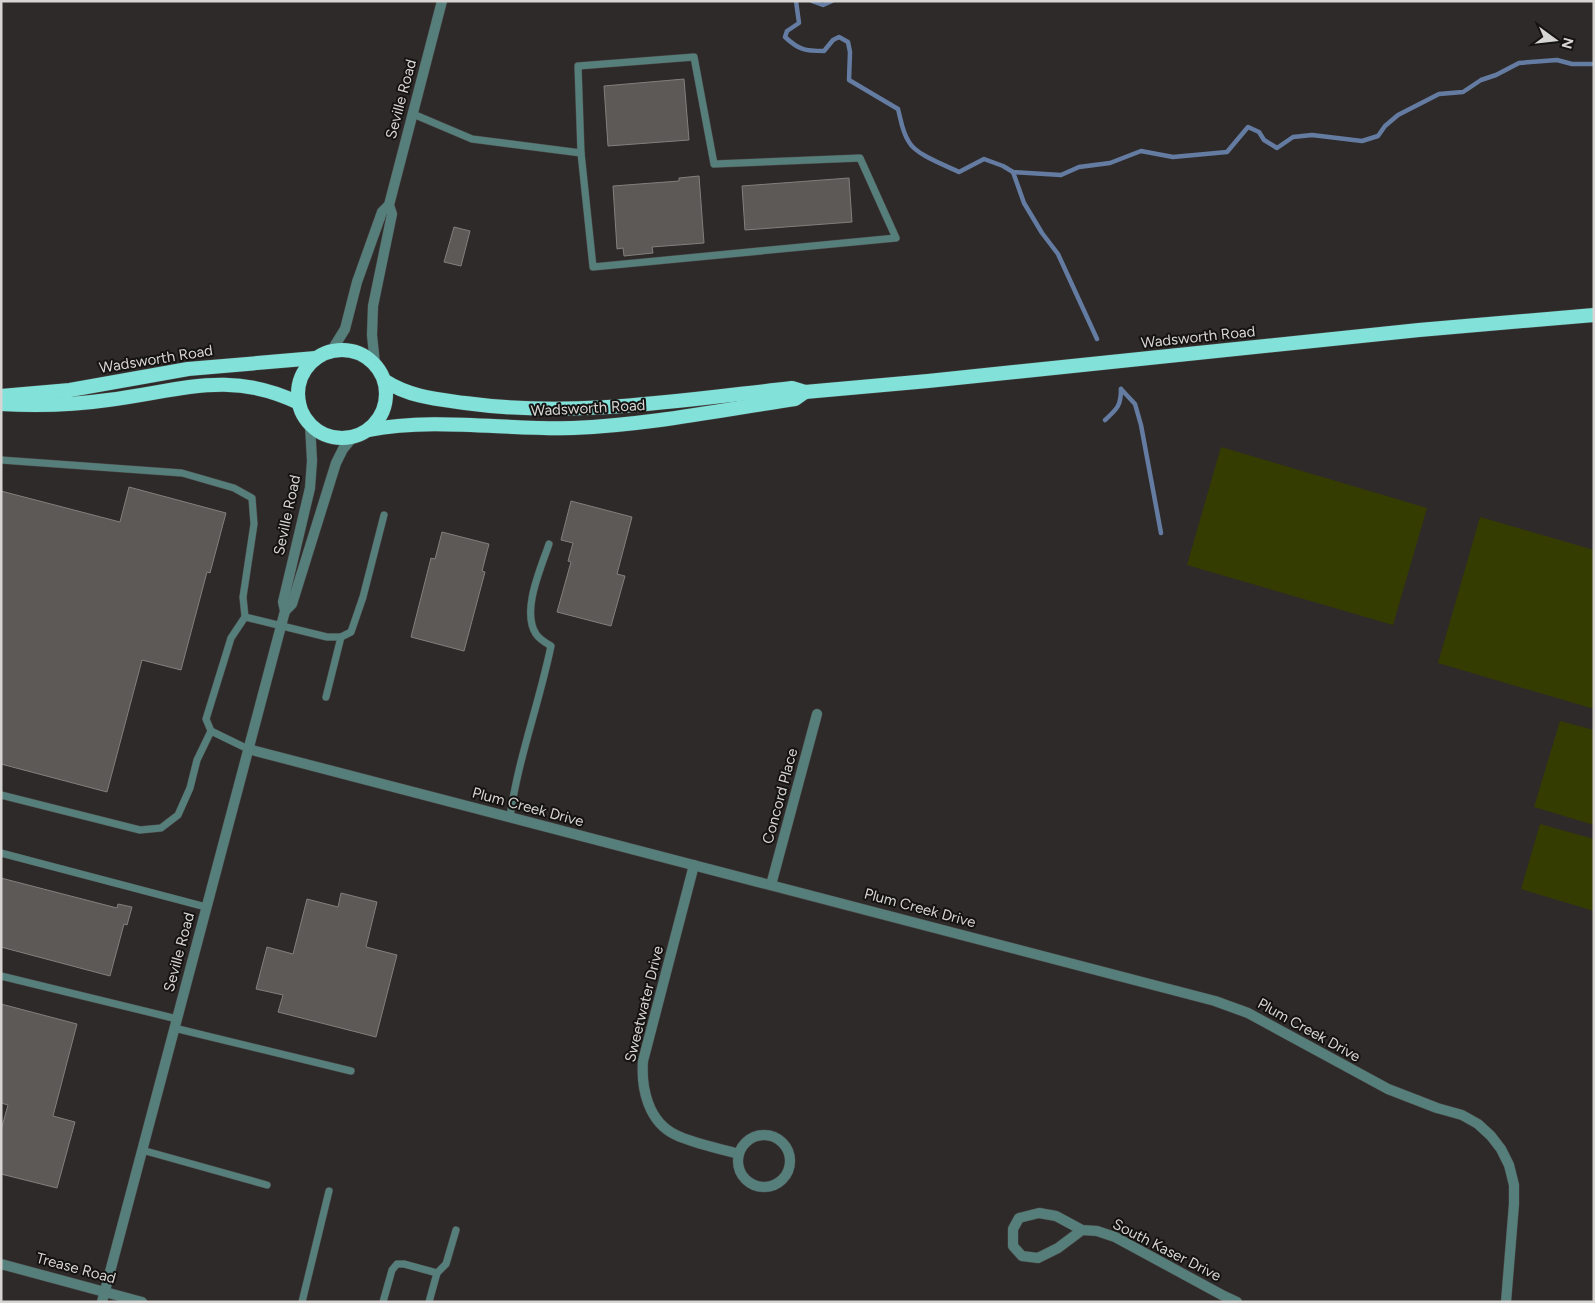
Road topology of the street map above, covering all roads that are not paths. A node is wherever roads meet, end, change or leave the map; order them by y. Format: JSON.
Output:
{"nodes":[{"id":1,"x":442,"y":1,"type":"edge"},
{"id":2,"x":413,"y":114,"type":"junction"},
{"id":3,"x":581,"y":153,"type":"junction"},
{"id":4,"x":389,"y":205,"type":"junction"},
{"id":5,"x":1594,"y":315,"type":"edge"},
{"id":6,"x":332,"y":350,"type":"junction"},
{"id":7,"x":316,"y":358,"type":"junction"},
{"id":8,"x":375,"y":364,"type":"junction"},
{"id":9,"x":385,"y":381,"type":"junction"},
{"id":10,"x":805,"y":392,"type":"junction"},
{"id":11,"x":1,"y":396,"type":"edge"},
{"id":12,"x":299,"y":403,"type":"junction"},
{"id":13,"x":1,"y":404,"type":"edge"},
{"id":14,"x":310,"y":424,"type":"junction"},
{"id":15,"x":368,"y":430,"type":"junction"},
{"id":16,"x":353,"y":437,"type":"junction"},
{"id":17,"x":1,"y":460,"type":"edge"},
{"id":18,"x":384,"y":515,"type":"dead end"},
{"id":19,"x":549,"y":544,"type":"dead end"},
{"id":20,"x":285,"y":611,"type":"junction"},
{"id":21,"x":245,"y":617,"type":"junction"},
{"id":22,"x":280,"y":626,"type":"junction"},
{"id":23,"x":342,"y":636,"type":"junction"},
{"id":24,"x":326,"y":697,"type":"dead end"},
{"id":25,"x":817,"y":714,"type":"dead end"},
{"id":26,"x":211,"y":731,"type":"junction"},
{"id":27,"x":248,"y":749,"type":"junction"},
{"id":28,"x":1,"y":794,"type":"edge"},
{"id":29,"x":510,"y":817,"type":"junction"},
{"id":30,"x":1,"y":853,"type":"edge"},
{"id":31,"x":694,"y":865,"type":"junction"},
{"id":32,"x":771,"y":885,"type":"junction"},
{"id":33,"x":206,"y":907,"type":"junction"},
{"id":34,"x":1,"y":976,"type":"edge"},
{"id":35,"x":175,"y":1023,"type":"junction"},
{"id":36,"x":352,"y":1071,"type":"dead end"},
{"id":37,"x":142,"y":1150,"type":"junction"},
{"id":38,"x":739,"y":1154,"type":"junction"},
{"id":39,"x":267,"y":1185,"type":"dead end"},
{"id":40,"x":329,"y":1190,"type":"dead end"},
{"id":41,"x":456,"y":1230,"type":"dead end"},
{"id":42,"x":1082,"y":1230,"type":"junction"},
{"id":43,"x":1,"y":1264,"type":"edge"},
{"id":44,"x":437,"y":1273,"type":"junction"},
{"id":45,"x":103,"y":1297,"type":"edge"},
{"id":46,"x":142,"y":1302,"type":"edge"},
{"id":47,"x":302,"y":1302,"type":"edge"},
{"id":48,"x":383,"y":1302,"type":"edge"},
{"id":49,"x":429,"y":1302,"type":"edge"},
{"id":50,"x":1238,"y":1302,"type":"edge"},
{"id":51,"x":1506,"y":1302,"type":"edge"}],
"edges":[{"from":1,"to":2,"type":"street","name":"Seville Road"},
{"from":2,"to":3,"type":"lane"},
{"from":2,"to":4,"type":"street","name":"Seville Road"},
{"from":3,"to":3,"type":"lane"},
{"from":4,"to":6,"type":"street","name":"Seville Road"},
{"from":4,"to":8,"type":"street","name":"Seville Road"},
{"from":5,"to":10,"type":"highway","name":"Wadsworth Road"},
{"from":6,"to":7,"type":"highway","name":"Wadsworth Road"},
{"from":6,"to":8,"type":"highway"},
{"from":7,"to":11,"type":"highway","name":"Wadsworth Road"},
{"from":7,"to":12,"type":"highway","name":"Wadsworth Road"},
{"from":8,"to":9,"type":"highway"},
{"from":9,"to":10,"type":"highway","name":"Wadsworth Road"},
{"from":9,"to":15,"type":"highway","name":"Wadsworth Road"},
{"from":10,"to":15,"type":"highway","name":"Wadsworth Road"},
{"from":12,"to":13,"type":"highway"},
{"from":12,"to":14,"type":"highway"},
{"from":14,"to":16,"type":"highway","name":"Wadsworth Road"},
{"from":14,"to":20,"type":"street","name":"Seville Road"},
{"from":15,"to":16,"type":"highway","name":"Wadsworth Road"},
{"from":16,"to":20,"type":"street","name":"Seville Road"},
{"from":17,"to":21,"type":"lane"},
{"from":18,"to":23,"type":"lane"},
{"from":19,"to":29,"type":"lane"},
{"from":20,"to":22,"type":"street","name":"Seville Road"},
{"from":21,"to":22,"type":"lane"},
{"from":21,"to":26,"type":"lane"},
{"from":22,"to":23,"type":"lane"},
{"from":22,"to":27,"type":"street","name":"Seville Road"},
{"from":23,"to":24,"type":"lane"},
{"from":25,"to":32,"type":"street","name":"Concord Place"},
{"from":26,"to":27,"type":"lane"},
{"from":26,"to":28,"type":"lane"},
{"from":27,"to":29,"type":"street","name":"Plum Creek Drive"},
{"from":27,"to":33,"type":"street","name":"Seville Road"},
{"from":29,"to":31,"type":"street","name":"Plum Creek Drive"},
{"from":30,"to":33,"type":"lane"},
{"from":31,"to":32,"type":"street","name":"Plum Creek Drive"},
{"from":31,"to":38,"type":"street","name":"Sweetwater Drive"},
{"from":32,"to":51,"type":"street","name":"Plum Creek Drive"},
{"from":33,"to":35,"type":"street","name":"Seville Road"},
{"from":34,"to":35,"type":"lane"},
{"from":35,"to":36,"type":"lane"},
{"from":35,"to":37,"type":"street","name":"Seville Road"},
{"from":37,"to":39,"type":"lane"},
{"from":37,"to":45,"type":"street","name":"Seville Road"},
{"from":38,"to":38,"type":"street"},
{"from":40,"to":47,"type":"lane"},
{"from":41,"to":44,"type":"lane"},
{"from":42,"to":42,"type":"street","name":"South Kaser Drive"},
{"from":42,"to":50,"type":"street","name":"South Kaser Drive"},
{"from":43,"to":45,"type":"street","name":"Trease Road"},
{"from":44,"to":48,"type":"lane"},
{"from":44,"to":49,"type":"lane"},
{"from":45,"to":46,"type":"street","name":"Trease Road"}]}
